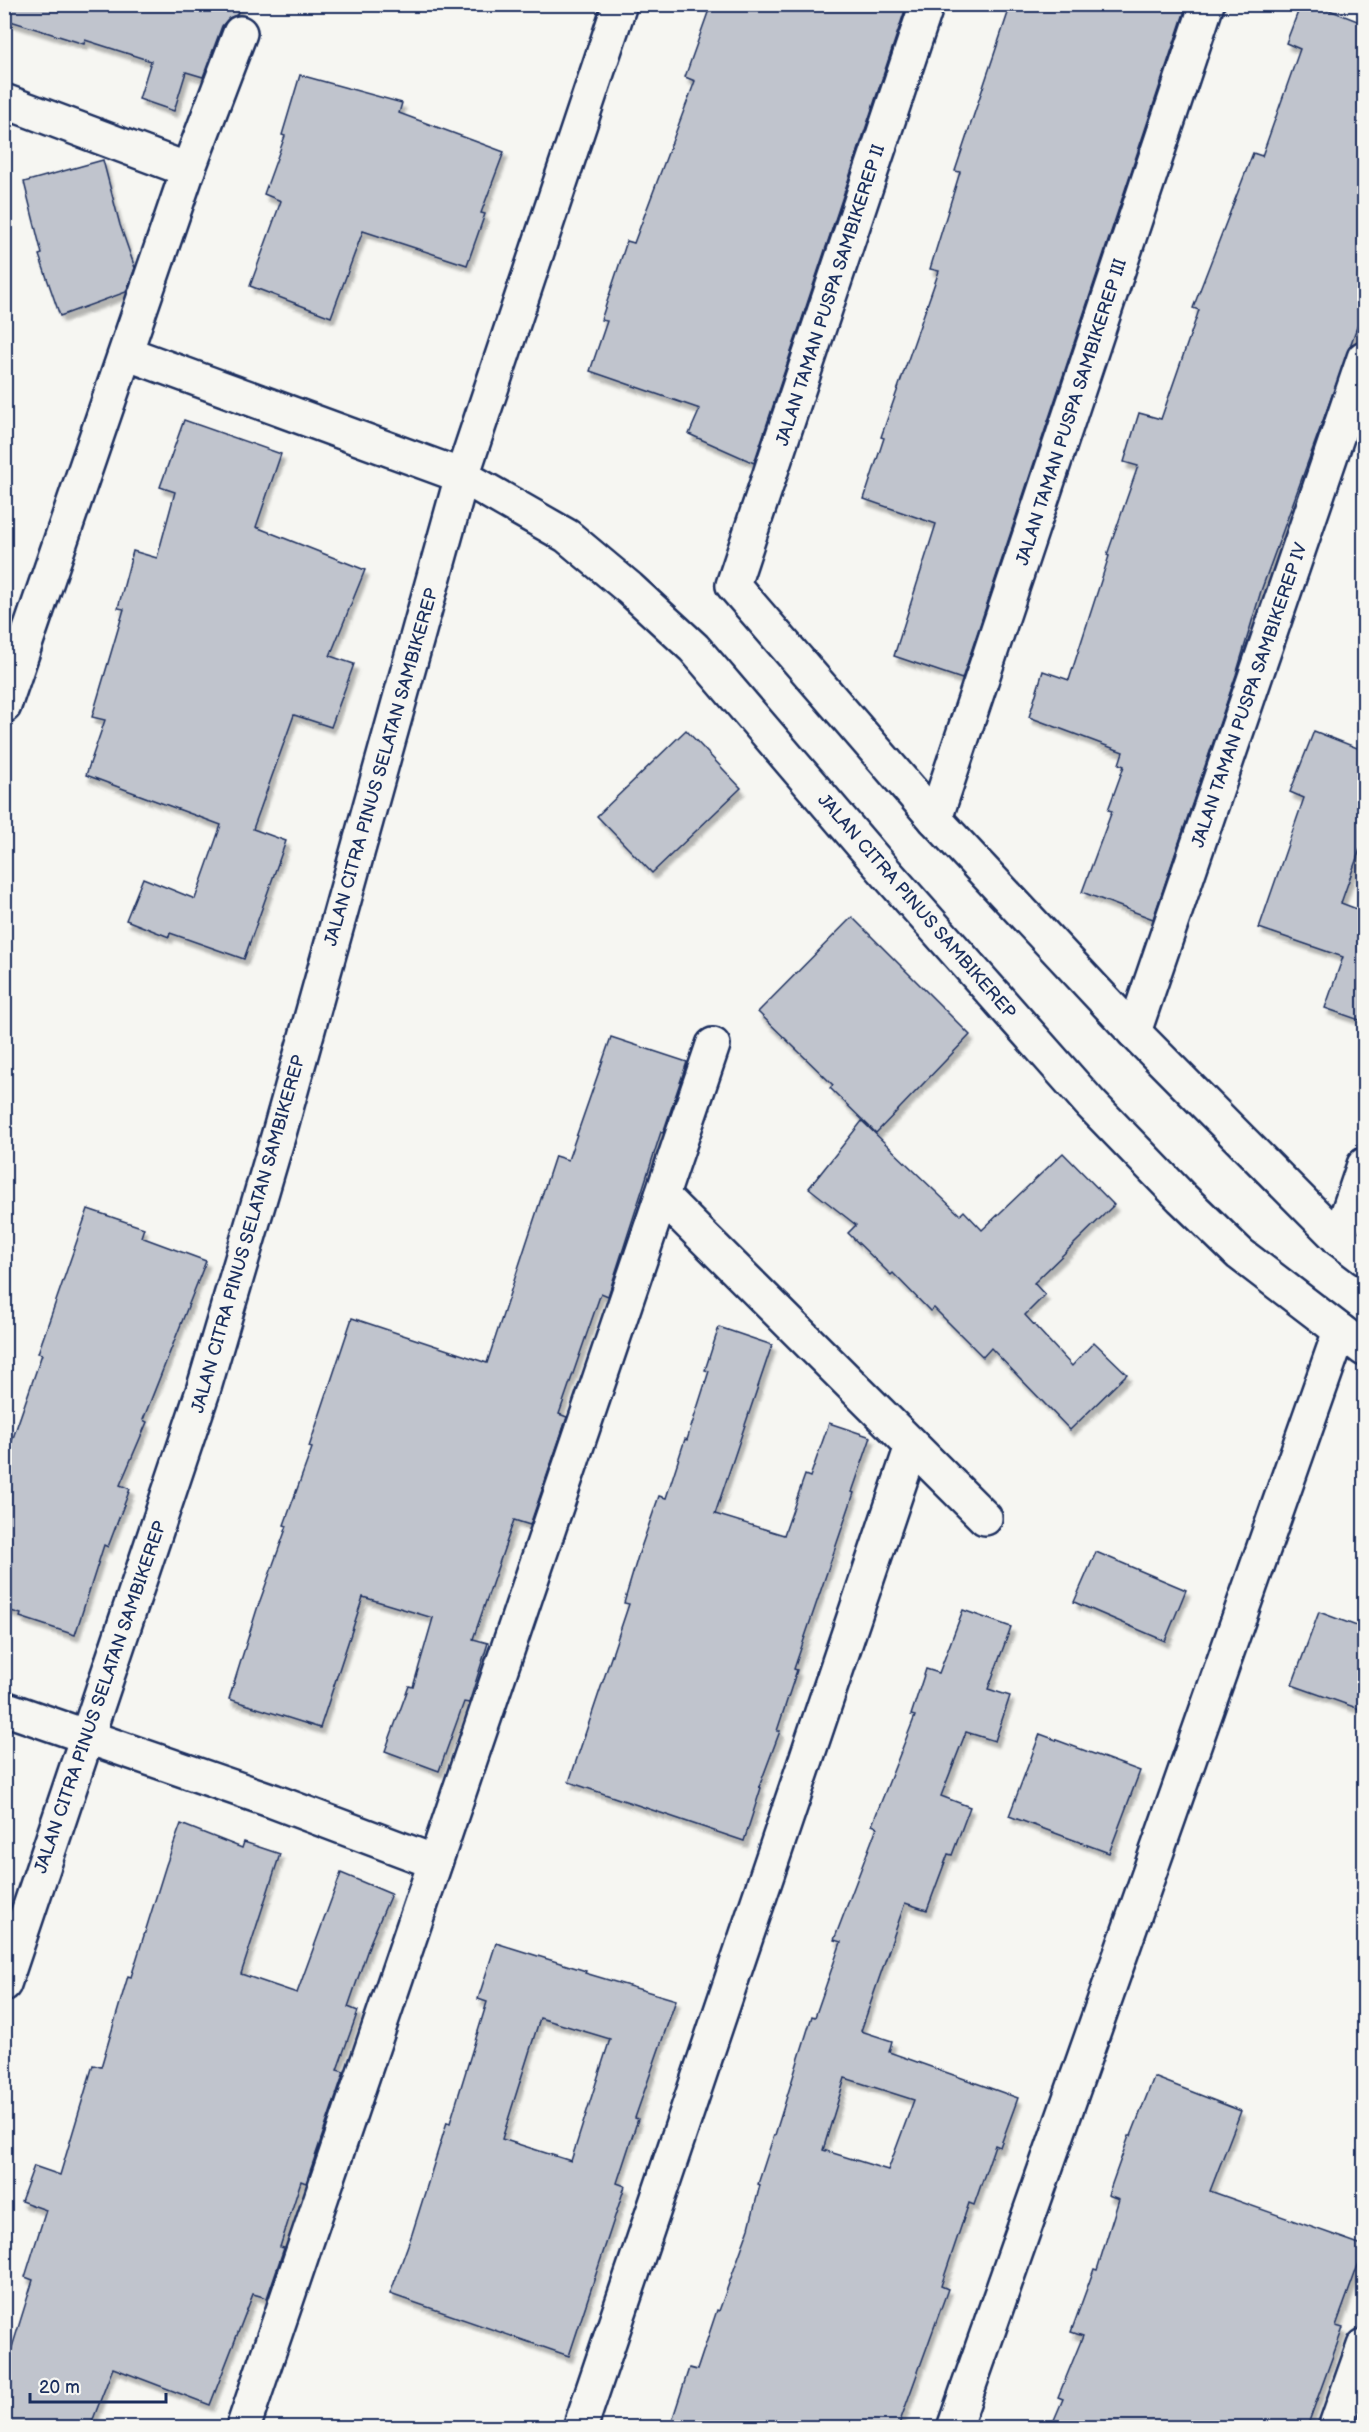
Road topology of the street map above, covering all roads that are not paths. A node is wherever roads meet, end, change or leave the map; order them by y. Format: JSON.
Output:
{"nodes":[{"id":1,"x":620,"y":4,"type":"edge"},
{"id":2,"x":927,"y":4,"type":"edge"},
{"id":3,"x":1207,"y":4,"type":"edge"},
{"id":4,"x":240,"y":33,"type":"dead end"},
{"id":5,"x":4,"y":101,"type":"edge"},
{"id":6,"x":188,"y":170,"type":"junction"},
{"id":7,"x":126,"y":353,"type":"junction"},
{"id":8,"x":1365,"y":358,"type":"edge"},
{"id":9,"x":462,"y":476,"type":"junction"},
{"id":10,"x":4,"y":706,"type":"edge"},
{"id":11,"x":935,"y":819,"type":"junction"},
{"id":12,"x":1134,"y":1032,"type":"junction"},
{"id":13,"x":713,"y":1046,"type":"dead end"},
{"id":14,"x":1365,"y":1165,"type":"edge"},
{"id":15,"x":662,"y":1196,"type":"junction"},
{"id":16,"x":1339,"y":1239,"type":"junction"},
{"id":17,"x":1365,"y":1258,"type":"edge"},
{"id":18,"x":1352,"y":1340,"type":"edge"},
{"id":19,"x":912,"y":1446,"type":"junction"},
{"id":20,"x":985,"y":1518,"type":"dead end"},
{"id":21,"x":4,"y":1708,"type":"edge"},
{"id":22,"x":87,"y":1737,"type":"junction"},
{"id":23,"x":435,"y":1862,"type":"junction"},
{"id":24,"x":4,"y":1984,"type":"edge"},
{"id":25,"x":1365,"y":2346,"type":"edge"},
{"id":26,"x":243,"y":2427,"type":"edge"},
{"id":27,"x":580,"y":2427,"type":"edge"},
{"id":28,"x":954,"y":2427,"type":"edge"},
{"id":29,"x":1335,"y":2427,"type":"edge"}],
"edges":[{"from":1,"to":9,"type":"street","name":"JALAN CITRA PINUS SELATAN SAMBIKEREP"},
{"from":2,"to":11,"type":"street","name":"JALAN TAMAN PUSPA SAMBIKEREP II"},
{"from":3,"to":11,"type":"street","name":"JALAN TAMAN PUSPA SAMBIKEREP III"},
{"from":4,"to":6,"type":"street"},
{"from":5,"to":6,"type":"street"},
{"from":6,"to":7,"type":"street"},
{"from":7,"to":9,"type":"street","name":"JALAN CITRA PINUS SAMBIKEREP"},
{"from":7,"to":10,"type":"street"},
{"from":8,"to":12,"type":"street","name":"JALAN TAMAN PUSPA SAMBIKEREP IV"},
{"from":9,"to":18,"type":"street","name":"JALAN CITRA PINUS SAMBIKEREP"},
{"from":9,"to":22,"type":"street","name":"JALAN CITRA PINUS SELATAN SAMBIKEREP"},
{"from":11,"to":12,"type":"street"},
{"from":12,"to":16,"type":"street"},
{"from":13,"to":15,"type":"street"},
{"from":14,"to":16,"type":"street"},
{"from":15,"to":19,"type":"street"},
{"from":15,"to":23,"type":"street"},
{"from":16,"to":17,"type":"street"},
{"from":18,"to":28,"type":"street"},
{"from":19,"to":20,"type":"street"},
{"from":19,"to":27,"type":"street"},
{"from":21,"to":22,"type":"street"},
{"from":22,"to":23,"type":"street"},
{"from":22,"to":24,"type":"street","name":"JALAN CITRA PINUS SELATAN SAMBIKEREP"},
{"from":23,"to":26,"type":"street"},
{"from":25,"to":29,"type":"street"}]}
